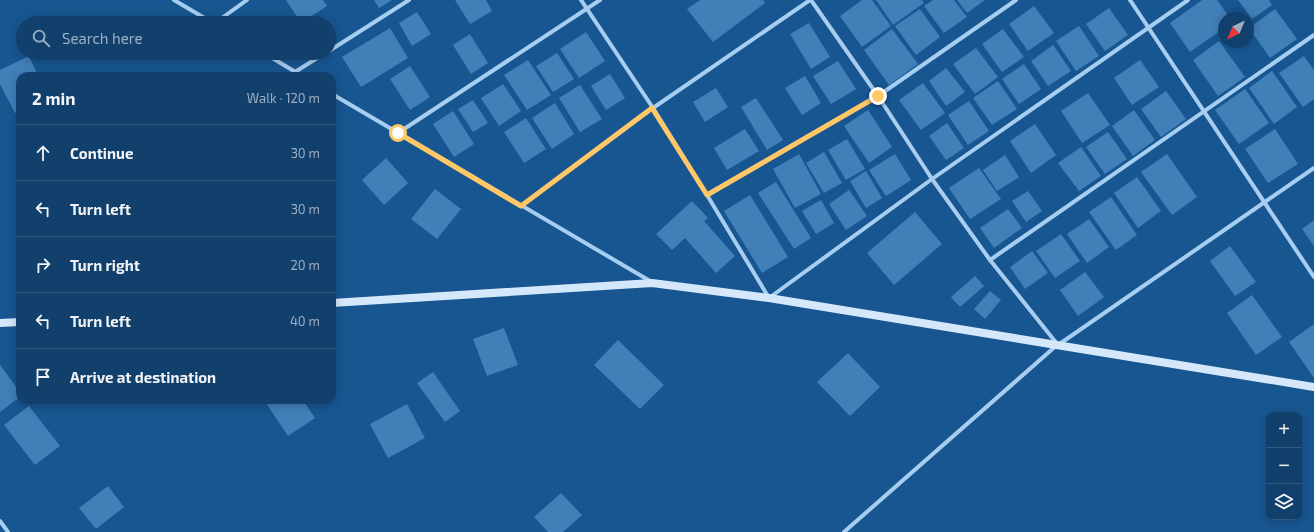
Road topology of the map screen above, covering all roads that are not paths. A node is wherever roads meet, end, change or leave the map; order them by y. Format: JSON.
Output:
{"nodes":[{"id":1,"x":174,"y":0,"type":"edge"},
{"id":2,"x":248,"y":0,"type":"edge"},
{"id":3,"x":409,"y":0,"type":"edge"},
{"id":4,"x":581,"y":0,"type":"edge"},
{"id":5,"x":600,"y":0,"type":"edge"},
{"id":6,"x":810,"y":0,"type":"edge"},
{"id":7,"x":1016,"y":0,"type":"edge"},
{"id":8,"x":1130,"y":0,"type":"edge"},
{"id":9,"x":1188,"y":0,"type":"edge"},
{"id":10,"x":587,"y":9,"type":"junction"},
{"id":11,"x":202,"y":16,"type":"edge"},
{"id":12,"x":224,"y":16,"type":"edge"},
{"id":13,"x":1148,"y":27,"type":"junction"},
{"id":14,"x":1314,"y":35,"type":"edge"},
{"id":15,"x":336,"y":46,"type":"edge"},
{"id":16,"x":275,"y":60,"type":"edge"},
{"id":17,"x":314,"y":60,"type":"edge"},
{"id":18,"x":295,"y":72,"type":"joint"},
{"id":19,"x":336,"y":96,"type":"edge"},
{"id":20,"x":878,"y":96,"type":"junction"},
{"id":21,"x":652,"y":108,"type":"junction"},
{"id":22,"x":1204,"y":111,"type":"junction"},
{"id":23,"x":398,"y":133,"type":"junction"},
{"id":24,"x":1314,"y":168,"type":"edge"},
{"id":25,"x":932,"y":179,"type":"junction"},
{"id":26,"x":707,"y":195,"type":"junction"},
{"id":27,"x":1264,"y":202,"type":"junction"},
{"id":28,"x":521,"y":206,"type":"junction"},
{"id":29,"x":990,"y":260,"type":"junction"},
{"id":30,"x":1314,"y":277,"type":"edge"},
{"id":31,"x":652,"y":283,"type":"junction"},
{"id":32,"x":769,"y":298,"type":"junction"},
{"id":33,"x":336,"y":302,"type":"edge"},
{"id":34,"x":16,"y":322,"type":"edge"},
{"id":35,"x":0,"y":323,"type":"edge"},
{"id":36,"x":1058,"y":345,"type":"junction"},
{"id":37,"x":1314,"y":387,"type":"edge"},
{"id":38,"x":0,"y":521,"type":"edge"},
{"id":39,"x":8,"y":532,"type":"edge"},
{"id":40,"x":844,"y":532,"type":"edge"}],
"edges":[{"from":1,"to":11,"type":"street"},
{"from":2,"to":12,"type":"street"},
{"from":3,"to":15,"type":"street"},
{"from":4,"to":10,"type":"street"},
{"from":5,"to":10,"type":"street"},
{"from":6,"to":20,"type":"street"},
{"from":6,"to":21,"type":"street"},
{"from":7,"to":20,"type":"street"},
{"from":8,"to":13,"type":"street"},
{"from":9,"to":13,"type":"street"},
{"from":10,"to":21,"type":"street"},
{"from":10,"to":23,"type":"street"},
{"from":13,"to":22,"type":"street"},
{"from":13,"to":25,"type":"street"},
{"from":14,"to":22,"type":"street"},
{"from":16,"to":18,"type":"street"},
{"from":17,"to":18,"type":"street"},
{"from":19,"to":23,"type":"street"},
{"from":20,"to":25,"type":"street"},
{"from":20,"to":26,"type":"street"},
{"from":21,"to":26,"type":"street"},
{"from":21,"to":28,"type":"street"},
{"from":22,"to":27,"type":"street"},
{"from":22,"to":29,"type":"street"},
{"from":23,"to":28,"type":"street"},
{"from":24,"to":27,"type":"street"},
{"from":25,"to":29,"type":"street"},
{"from":25,"to":32,"type":"street"},
{"from":26,"to":32,"type":"street"},
{"from":27,"to":30,"type":"street"},
{"from":27,"to":36,"type":"street"},
{"from":28,"to":31,"type":"street"},
{"from":29,"to":36,"type":"street"},
{"from":31,"to":32,"type":"main road"},
{"from":31,"to":33,"type":"main road"},
{"from":32,"to":36,"type":"main road"},
{"from":34,"to":35,"type":"main road"},
{"from":36,"to":37,"type":"main road"},
{"from":36,"to":40,"type":"street"},
{"from":38,"to":39,"type":"street"}]}
